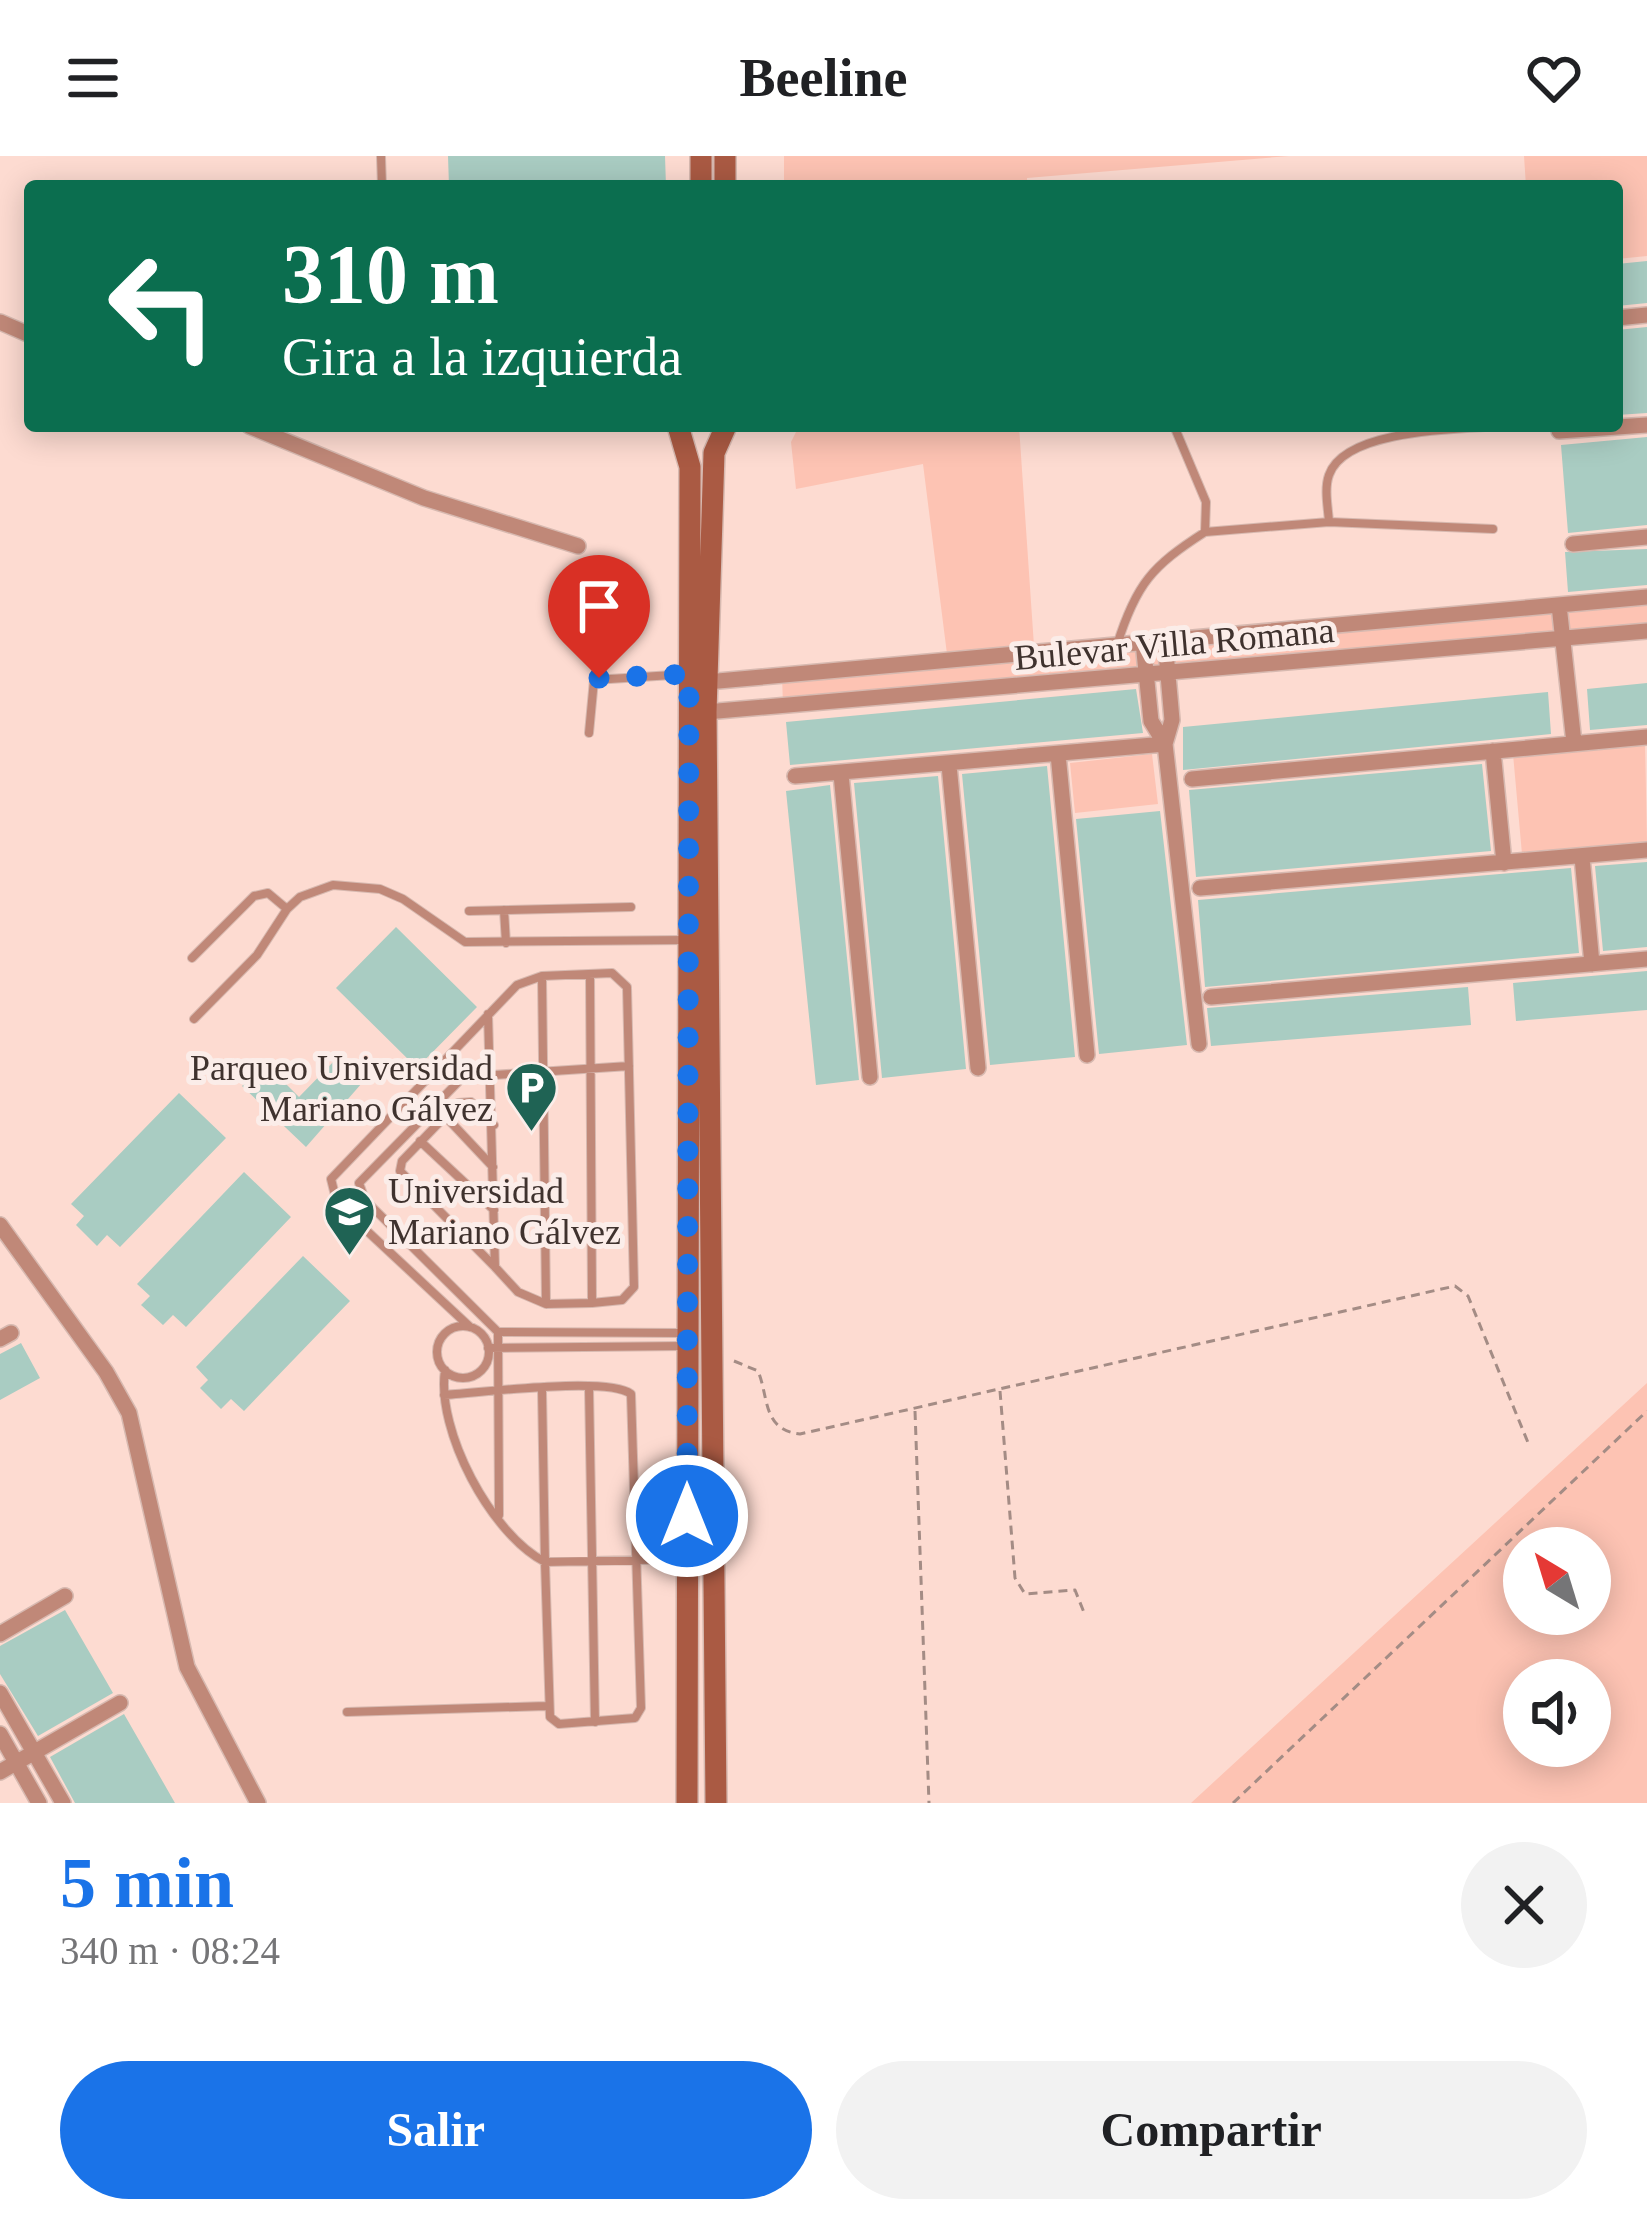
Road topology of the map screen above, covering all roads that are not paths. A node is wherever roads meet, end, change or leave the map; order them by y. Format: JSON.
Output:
{"nodes":[{"id":1,"x":264,"y":432,"type":"edge"},
{"id":2,"x":680,"y":432,"type":"edge"},
{"id":3,"x":723,"y":432,"type":"edge"},
{"id":4,"x":1177,"y":432,"type":"edge"},
{"id":5,"x":1416,"y":432,"type":"edge"},
{"id":6,"x":1329,"y":522,"type":"junction"},
{"id":7,"x":1493,"y":529,"type":"dead end"},
{"id":8,"x":1205,"y":532,"type":"junction"},
{"id":9,"x":1647,"y":537,"type":"edge"},
{"id":10,"x":1573,"y":544,"type":"dead end"},
{"id":11,"x":578,"y":546,"type":"dead end"},
{"id":12,"x":1647,"y":597,"type":"edge"},
{"id":13,"x":1559,"y":605,"type":"junction"},
{"id":14,"x":1647,"y":632,"type":"edge"},
{"id":15,"x":1564,"y":639,"type":"junction"},
{"id":16,"x":1166,"y":640,"type":"junction"},
{"id":17,"x":1143,"y":642,"type":"junction"},
{"id":18,"x":1117,"y":645,"type":"junction"},
{"id":19,"x":1169,"y":674,"type":"junction"},
{"id":20,"x":1147,"y":676,"type":"junction"},
{"id":21,"x":698,"y":678,"type":"junction"},
{"id":22,"x":706,"y":712,"type":"junction"},
{"id":23,"x":589,"y":733,"type":"dead end"},
{"id":24,"x":1647,"y":737,"type":"edge"},
{"id":25,"x":1574,"y":742,"type":"junction"},
{"id":26,"x":1165,"y":744,"type":"junction"},
{"id":27,"x":1493,"y":751,"type":"junction"},
{"id":28,"x":1058,"y":754,"type":"junction"},
{"id":29,"x":949,"y":764,"type":"junction"},
{"id":30,"x":841,"y":774,"type":"junction"},
{"id":31,"x":795,"y":776,"type":"dead end"},
{"id":32,"x":1192,"y":779,"type":"dead end"},
{"id":33,"x":1647,"y":850,"type":"edge"},
{"id":34,"x":1582,"y":857,"type":"junction"},
{"id":35,"x":1504,"y":863,"type":"junction"},
{"id":36,"x":1200,"y":888,"type":"dead end"},
{"id":37,"x":631,"y":907,"type":"dead end"},
{"id":38,"x":287,"y":909,"type":"junction"},
{"id":39,"x":504,"y":910,"type":"junction"},
{"id":40,"x":469,"y":911,"type":"dead end"},
{"id":41,"x":688,"y":940,"type":"junction"},
{"id":42,"x":506,"y":943,"type":"junction"},
{"id":43,"x":192,"y":958,"type":"dead end"},
{"id":44,"x":1647,"y":959,"type":"edge"},
{"id":45,"x":1592,"y":964,"type":"junction"},
{"id":46,"x":590,"y":974,"type":"junction"},
{"id":47,"x":542,"y":976,"type":"junction"},
{"id":48,"x":1211,"y":997,"type":"dead end"},
{"id":49,"x":488,"y":1014,"type":"junction"},
{"id":50,"x":194,"y":1019,"type":"dead end"},
{"id":51,"x":1199,"y":1044,"type":"dead end"},
{"id":52,"x":1087,"y":1055,"type":"dead end"},
{"id":53,"x":592,"y":1066,"type":"junction"},
{"id":54,"x":629,"y":1066,"type":"junction"},
{"id":55,"x":545,"y":1068,"type":"junction"},
{"id":56,"x":979,"y":1068,"type":"dead end"},
{"id":57,"x":492,"y":1071,"type":"junction"},
{"id":58,"x":870,"y":1077,"type":"dead end"},
{"id":59,"x":445,"y":1116,"type":"junction"},
{"id":60,"x":494,"y":1125,"type":"junction"},
{"id":61,"x":420,"y":1142,"type":"junction"},
{"id":62,"x":494,"y":1167,"type":"junction"},
{"id":63,"x":494,"y":1210,"type":"junction"},
{"id":64,"x":0,"y":1225,"type":"edge"},
{"id":65,"x":495,"y":1267,"type":"junction"},
{"id":66,"x":592,"y":1303,"type":"junction"},
{"id":67,"x":546,"y":1304,"type":"junction"},
{"id":68,"x":470,"y":1327,"type":"junction"},
{"id":69,"x":499,"y":1333,"type":"junction"},
{"id":70,"x":688,"y":1340,"type":"junction"},
{"id":71,"x":488,"y":1348,"type":"junction"},
{"id":72,"x":501,"y":1348,"type":"junction"},
{"id":73,"x":445,"y":1370,"type":"junction"},
{"id":74,"x":590,"y":1388,"type":"junction"},
{"id":75,"x":542,"y":1390,"type":"junction"},
{"id":76,"x":501,"y":1392,"type":"junction"},
{"id":77,"x":445,"y":1395,"type":"junction"},
{"id":78,"x":499,"y":1516,"type":"junction"},
{"id":79,"x":687,"y":1559,"type":"junction"},
{"id":80,"x":637,"y":1560,"type":"junction"},
{"id":81,"x":545,"y":1562,"type":"junction"},
{"id":82,"x":590,"y":1562,"type":"junction"},
{"id":83,"x":65,"y":1596,"type":"dead end"},
{"id":84,"x":0,"y":1634,"type":"edge"},
{"id":85,"x":0,"y":1693,"type":"edge"},
{"id":86,"x":120,"y":1703,"type":"dead end"},
{"id":87,"x":546,"y":1706,"type":"junction"},
{"id":88,"x":347,"y":1712,"type":"dead end"},
{"id":89,"x":595,"y":1722,"type":"junction"},
{"id":90,"x":0,"y":1733,"type":"edge"},
{"id":91,"x":34,"y":1752,"type":"junction"},
{"id":92,"x":16,"y":1763,"type":"junction"},
{"id":93,"x":0,"y":1772,"type":"edge"},
{"id":94,"x":39,"y":1803,"type":"edge"},
{"id":95,"x":63,"y":1803,"type":"edge"},
{"id":96,"x":258,"y":1803,"type":"edge"},
{"id":97,"x":687,"y":1803,"type":"edge"},
{"id":98,"x":716,"y":1803,"type":"edge"}],
"edges":[{"from":1,"to":11,"type":"street"},
{"from":2,"to":21,"type":"main road"},
{"from":3,"to":21,"type":"main road"},
{"from":4,"to":8,"type":"lane"},
{"from":5,"to":6,"type":"lane"},
{"from":6,"to":7,"type":"lane"},
{"from":6,"to":8,"type":"lane"},
{"from":8,"to":18,"type":"lane"},
{"from":9,"to":10,"type":"street"},
{"from":12,"to":13,"type":"street","name":"Bulevar Villa Romana"},
{"from":13,"to":15,"type":"street"},
{"from":13,"to":16,"type":"street","name":"Bulevar Villa Romana"},
{"from":14,"to":15,"type":"street","name":"Bulevar Villa Romana"},
{"from":15,"to":19,"type":"street","name":"Bulevar Villa Romana"},
{"from":15,"to":25,"type":"street"},
{"from":16,"to":17,"type":"street","name":"Bulevar Villa Romana"},
{"from":16,"to":19,"type":"street"},
{"from":17,"to":18,"type":"street","name":"Bulevar Villa Romana"},
{"from":17,"to":20,"type":"street"},
{"from":18,"to":21,"type":"street","name":"Bulevar Villa Romana"},
{"from":19,"to":20,"type":"street","name":"Bulevar Villa Romana"},
{"from":19,"to":26,"type":"street"},
{"from":20,"to":22,"type":"street","name":"Bulevar Villa Romana"},
{"from":20,"to":26,"type":"street"},
{"from":21,"to":22,"type":"main road"},
{"from":21,"to":23,"type":"lane"},
{"from":21,"to":41,"type":"main road"},
{"from":22,"to":98,"type":"main road"},
{"from":24,"to":25,"type":"street"},
{"from":25,"to":27,"type":"street"},
{"from":26,"to":28,"type":"street"},
{"from":26,"to":51,"type":"street"},
{"from":27,"to":32,"type":"street"},
{"from":27,"to":35,"type":"street"},
{"from":28,"to":29,"type":"street"},
{"from":28,"to":52,"type":"street"},
{"from":29,"to":30,"type":"street"},
{"from":29,"to":56,"type":"street"},
{"from":30,"to":31,"type":"street"},
{"from":30,"to":58,"type":"street"},
{"from":33,"to":34,"type":"street"},
{"from":34,"to":35,"type":"street"},
{"from":34,"to":45,"type":"street"},
{"from":35,"to":36,"type":"street"},
{"from":37,"to":39,"type":"lane"},
{"from":38,"to":42,"type":"lane"},
{"from":38,"to":43,"type":"lane"},
{"from":38,"to":50,"type":"lane"},
{"from":39,"to":40,"type":"lane"},
{"from":39,"to":42,"type":"lane"},
{"from":41,"to":42,"type":"lane"},
{"from":41,"to":70,"type":"main road"},
{"from":44,"to":45,"type":"street"},
{"from":45,"to":48,"type":"street"},
{"from":46,"to":47,"type":"lane"},
{"from":46,"to":53,"type":"lane"},
{"from":46,"to":54,"type":"lane"},
{"from":47,"to":49,"type":"lane"},
{"from":47,"to":55,"type":"lane"},
{"from":49,"to":57,"type":"lane"},
{"from":49,"to":68,"type":"lane"},
{"from":53,"to":54,"type":"lane"},
{"from":53,"to":55,"type":"lane"},
{"from":53,"to":66,"type":"lane"},
{"from":54,"to":66,"type":"lane"},
{"from":55,"to":57,"type":"lane"},
{"from":55,"to":67,"type":"lane"},
{"from":57,"to":60,"type":"lane"},
{"from":57,"to":69,"type":"lane"},
{"from":59,"to":60,"type":"lane"},
{"from":59,"to":61,"type":"lane"},
{"from":59,"to":62,"type":"lane"},
{"from":60,"to":62,"type":"lane"},
{"from":61,"to":63,"type":"lane"},
{"from":61,"to":65,"type":"lane"},
{"from":62,"to":63,"type":"lane"},
{"from":63,"to":65,"type":"lane"},
{"from":64,"to":96,"type":"street"},
{"from":65,"to":67,"type":"lane"},
{"from":66,"to":67,"type":"lane"},
{"from":68,"to":71,"type":"lane"},
{"from":68,"to":73,"type":"lane"},
{"from":69,"to":70,"type":"lane"},
{"from":69,"to":72,"type":"lane"},
{"from":70,"to":72,"type":"lane"},
{"from":70,"to":79,"type":"main road"},
{"from":71,"to":72,"type":"lane"},
{"from":71,"to":73,"type":"lane"},
{"from":72,"to":76,"type":"lane"},
{"from":73,"to":77,"type":"lane"},
{"from":74,"to":75,"type":"lane"},
{"from":74,"to":80,"type":"lane"},
{"from":74,"to":82,"type":"lane"},
{"from":75,"to":76,"type":"lane"},
{"from":75,"to":81,"type":"lane"},
{"from":76,"to":77,"type":"lane"},
{"from":76,"to":78,"type":"lane"},
{"from":77,"to":78,"type":"lane"},
{"from":78,"to":81,"type":"lane"},
{"from":79,"to":80,"type":"lane"},
{"from":79,"to":97,"type":"main road"},
{"from":80,"to":82,"type":"lane"},
{"from":80,"to":89,"type":"lane"},
{"from":81,"to":82,"type":"lane"},
{"from":81,"to":87,"type":"lane"},
{"from":82,"to":89,"type":"lane"},
{"from":83,"to":84,"type":"street"},
{"from":85,"to":91,"type":"street"},
{"from":86,"to":91,"type":"street"},
{"from":87,"to":88,"type":"lane"},
{"from":87,"to":89,"type":"lane"},
{"from":90,"to":92,"type":"street"},
{"from":91,"to":92,"type":"street"},
{"from":91,"to":95,"type":"street"},
{"from":92,"to":93,"type":"street"},
{"from":92,"to":94,"type":"street"}]}
